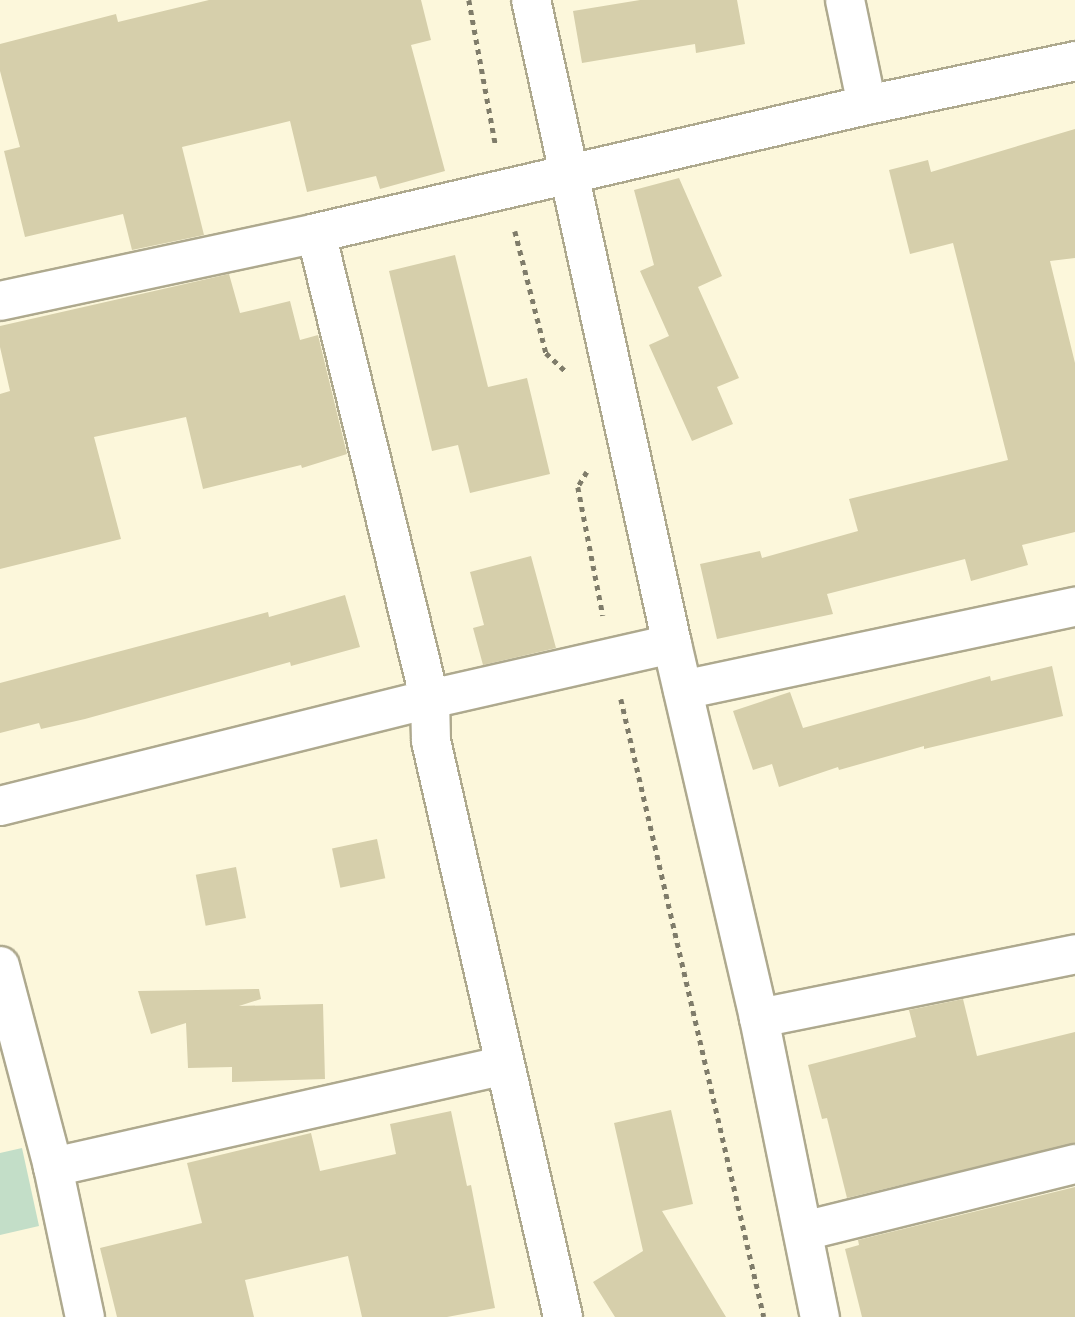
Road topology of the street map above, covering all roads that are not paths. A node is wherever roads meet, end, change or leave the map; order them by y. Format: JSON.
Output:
{"nodes":[{"id":1,"x":531,"y":0,"type":"edge"},
{"id":2,"x":845,"y":0,"type":"edge"},
{"id":3,"x":1075,"y":61,"type":"edge"},
{"id":4,"x":867,"y":106,"type":"junction"},
{"id":5,"x":569,"y":174,"type":"junction"},
{"id":6,"x":316,"y":233,"type":"junction"},
{"id":7,"x":0,"y":301,"type":"edge"},
{"id":8,"x":1075,"y":607,"type":"edge"},
{"id":9,"x":672,"y":644,"type":"junction"},
{"id":10,"x":683,"y":690,"type":"junction"},
{"id":11,"x":430,"y":699,"type":"junction"},
{"id":12,"x":0,"y":806,"type":"edge"},
{"id":13,"x":1075,"y":954,"type":"edge"},
{"id":14,"x":0,"y":966,"type":"edge"},
{"id":15,"x":759,"y":1018,"type":"junction"},
{"id":16,"x":504,"y":1065,"type":"junction"},
{"id":17,"x":1075,"y":1164,"type":"edge"},
{"id":18,"x":54,"y":1167,"type":"junction"},
{"id":19,"x":804,"y":1231,"type":"junction"},
{"id":20,"x":85,"y":1317,"type":"edge"},
{"id":21,"x":563,"y":1317,"type":"edge"},
{"id":22,"x":820,"y":1317,"type":"edge"}],
"edges":[{"from":1,"to":5,"type":"street"},
{"from":2,"to":4,"type":"street"},
{"from":3,"to":4,"type":"street"},
{"from":4,"to":5,"type":"street"},
{"from":5,"to":6,"type":"street"},
{"from":5,"to":9,"type":"street"},
{"from":6,"to":7,"type":"street"},
{"from":6,"to":11,"type":"street"},
{"from":8,"to":10,"type":"street"},
{"from":9,"to":10,"type":"street"},
{"from":9,"to":11,"type":"street"},
{"from":10,"to":15,"type":"street"},
{"from":11,"to":12,"type":"street"},
{"from":11,"to":16,"type":"street"},
{"from":13,"to":15,"type":"street"},
{"from":14,"to":18,"type":"street"},
{"from":15,"to":19,"type":"street"},
{"from":16,"to":18,"type":"street"},
{"from":16,"to":21,"type":"street"},
{"from":17,"to":19,"type":"street"},
{"from":18,"to":20,"type":"street"},
{"from":19,"to":22,"type":"street"}]}
